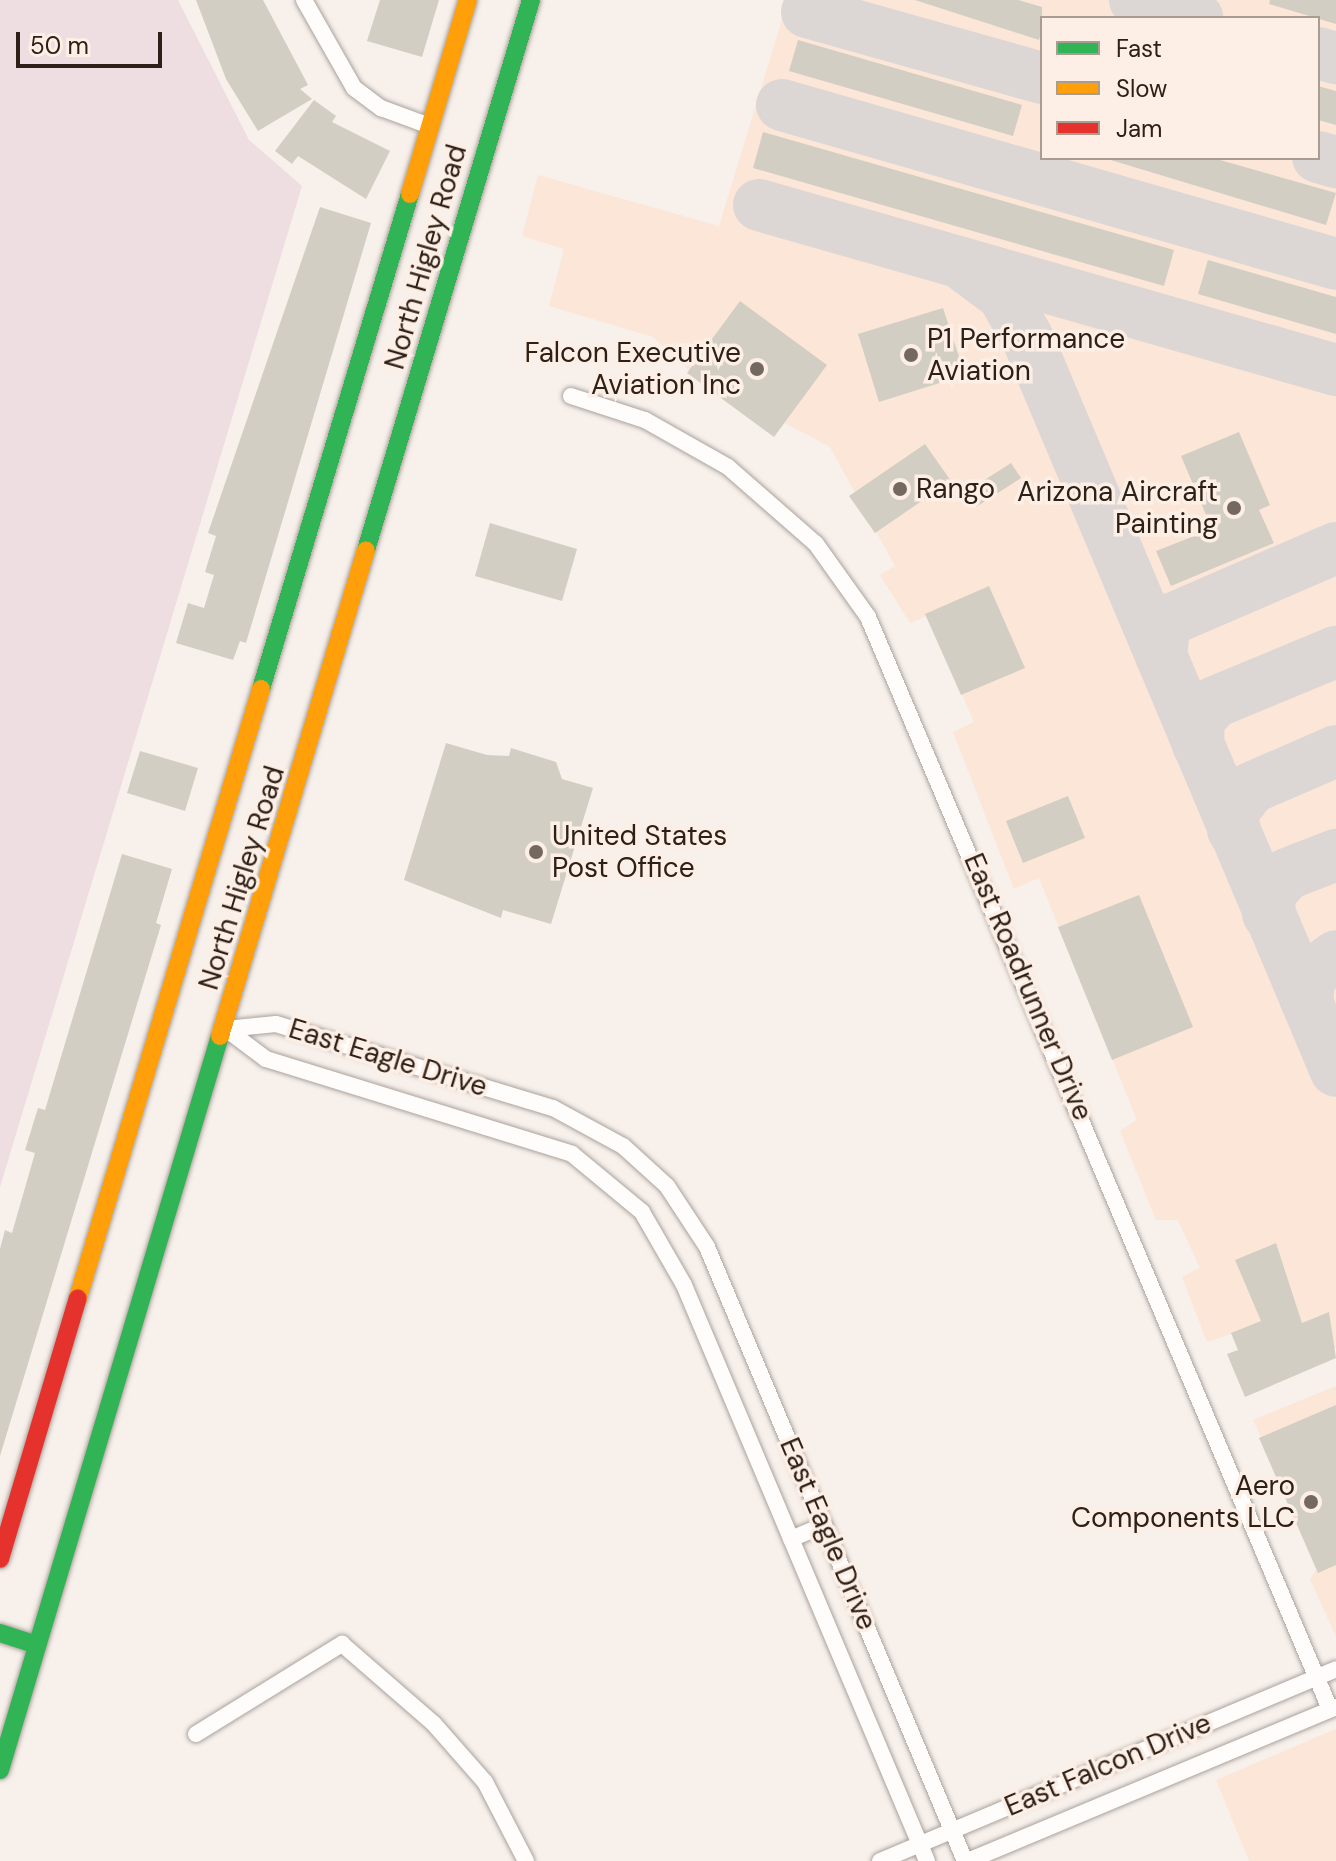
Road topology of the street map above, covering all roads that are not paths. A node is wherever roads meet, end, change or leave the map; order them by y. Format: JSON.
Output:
{"nodes":[{"id":1,"x":304,"y":0,"type":"edge"},
{"id":2,"x":468,"y":0,"type":"edge"},
{"id":3,"x":531,"y":0,"type":"edge"},
{"id":4,"x":430,"y":126,"type":"junction"},
{"id":5,"x":571,"y":396,"type":"dead end"},
{"id":6,"x":226,"y":1029,"type":"junction"},
{"id":7,"x":824,"y":1525,"type":"junction"},
{"id":8,"x":791,"y":1539,"type":"junction"},
{"id":9,"x":0,"y":1559,"type":"edge"},
{"id":10,"x":0,"y":1633,"type":"edge"},
{"id":11,"x":37,"y":1645,"type":"junction"},
{"id":12,"x":1336,"y":1669,"type":"edge"},
{"id":13,"x":1317,"y":1677,"type":"junction"},
{"id":14,"x":1333,"y":1708,"type":"edge"},
{"id":15,"x":196,"y":1734,"type":"dead end"},
{"id":16,"x":0,"y":1770,"type":"edge"},
{"id":17,"x":952,"y":1830,"type":"junction"},
{"id":18,"x":920,"y":1844,"type":"junction"},
{"id":19,"x":526,"y":1861,"type":"edge"},
{"id":20,"x":880,"y":1861,"type":"edge"},
{"id":21,"x":927,"y":1861,"type":"edge"},
{"id":22,"x":966,"y":1861,"type":"edge"}],
"edges":[{"from":1,"to":4,"type":"street"},
{"from":2,"to":4,"type":"main road","name":"North Higley Road"},
{"from":3,"to":6,"type":"main road","name":"North Higley Road"},
{"from":4,"to":9,"type":"main road","name":"North Higley Road"},
{"from":5,"to":13,"type":"street","name":"East Roadrunner Drive"},
{"from":6,"to":7,"type":"street","name":"East Eagle Drive"},
{"from":6,"to":8,"type":"street","name":"East Eagle Drive"},
{"from":6,"to":11,"type":"main road","name":"North Higley Road"},
{"from":7,"to":8,"type":"street"},
{"from":7,"to":17,"type":"street","name":"East Eagle Drive"},
{"from":8,"to":18,"type":"street","name":"East Eagle Drive"},
{"from":10,"to":11,"type":"main road"},
{"from":11,"to":16,"type":"main road","name":"North Higley Road"},
{"from":12,"to":13,"type":"street","name":"East Falcon Drive"},
{"from":13,"to":14,"type":"street","name":"East Roadrunner Drive"},
{"from":13,"to":17,"type":"street","name":"East Falcon Drive"},
{"from":14,"to":22,"type":"street","name":"East Falcon Drive"},
{"from":15,"to":19,"type":"street"},
{"from":17,"to":18,"type":"street","name":"East Falcon Drive"},
{"from":17,"to":22,"type":"street","name":"East Eagle Drive"},
{"from":18,"to":20,"type":"street","name":"East Falcon Drive"},
{"from":18,"to":21,"type":"street","name":"East Eagle Drive"}]}
